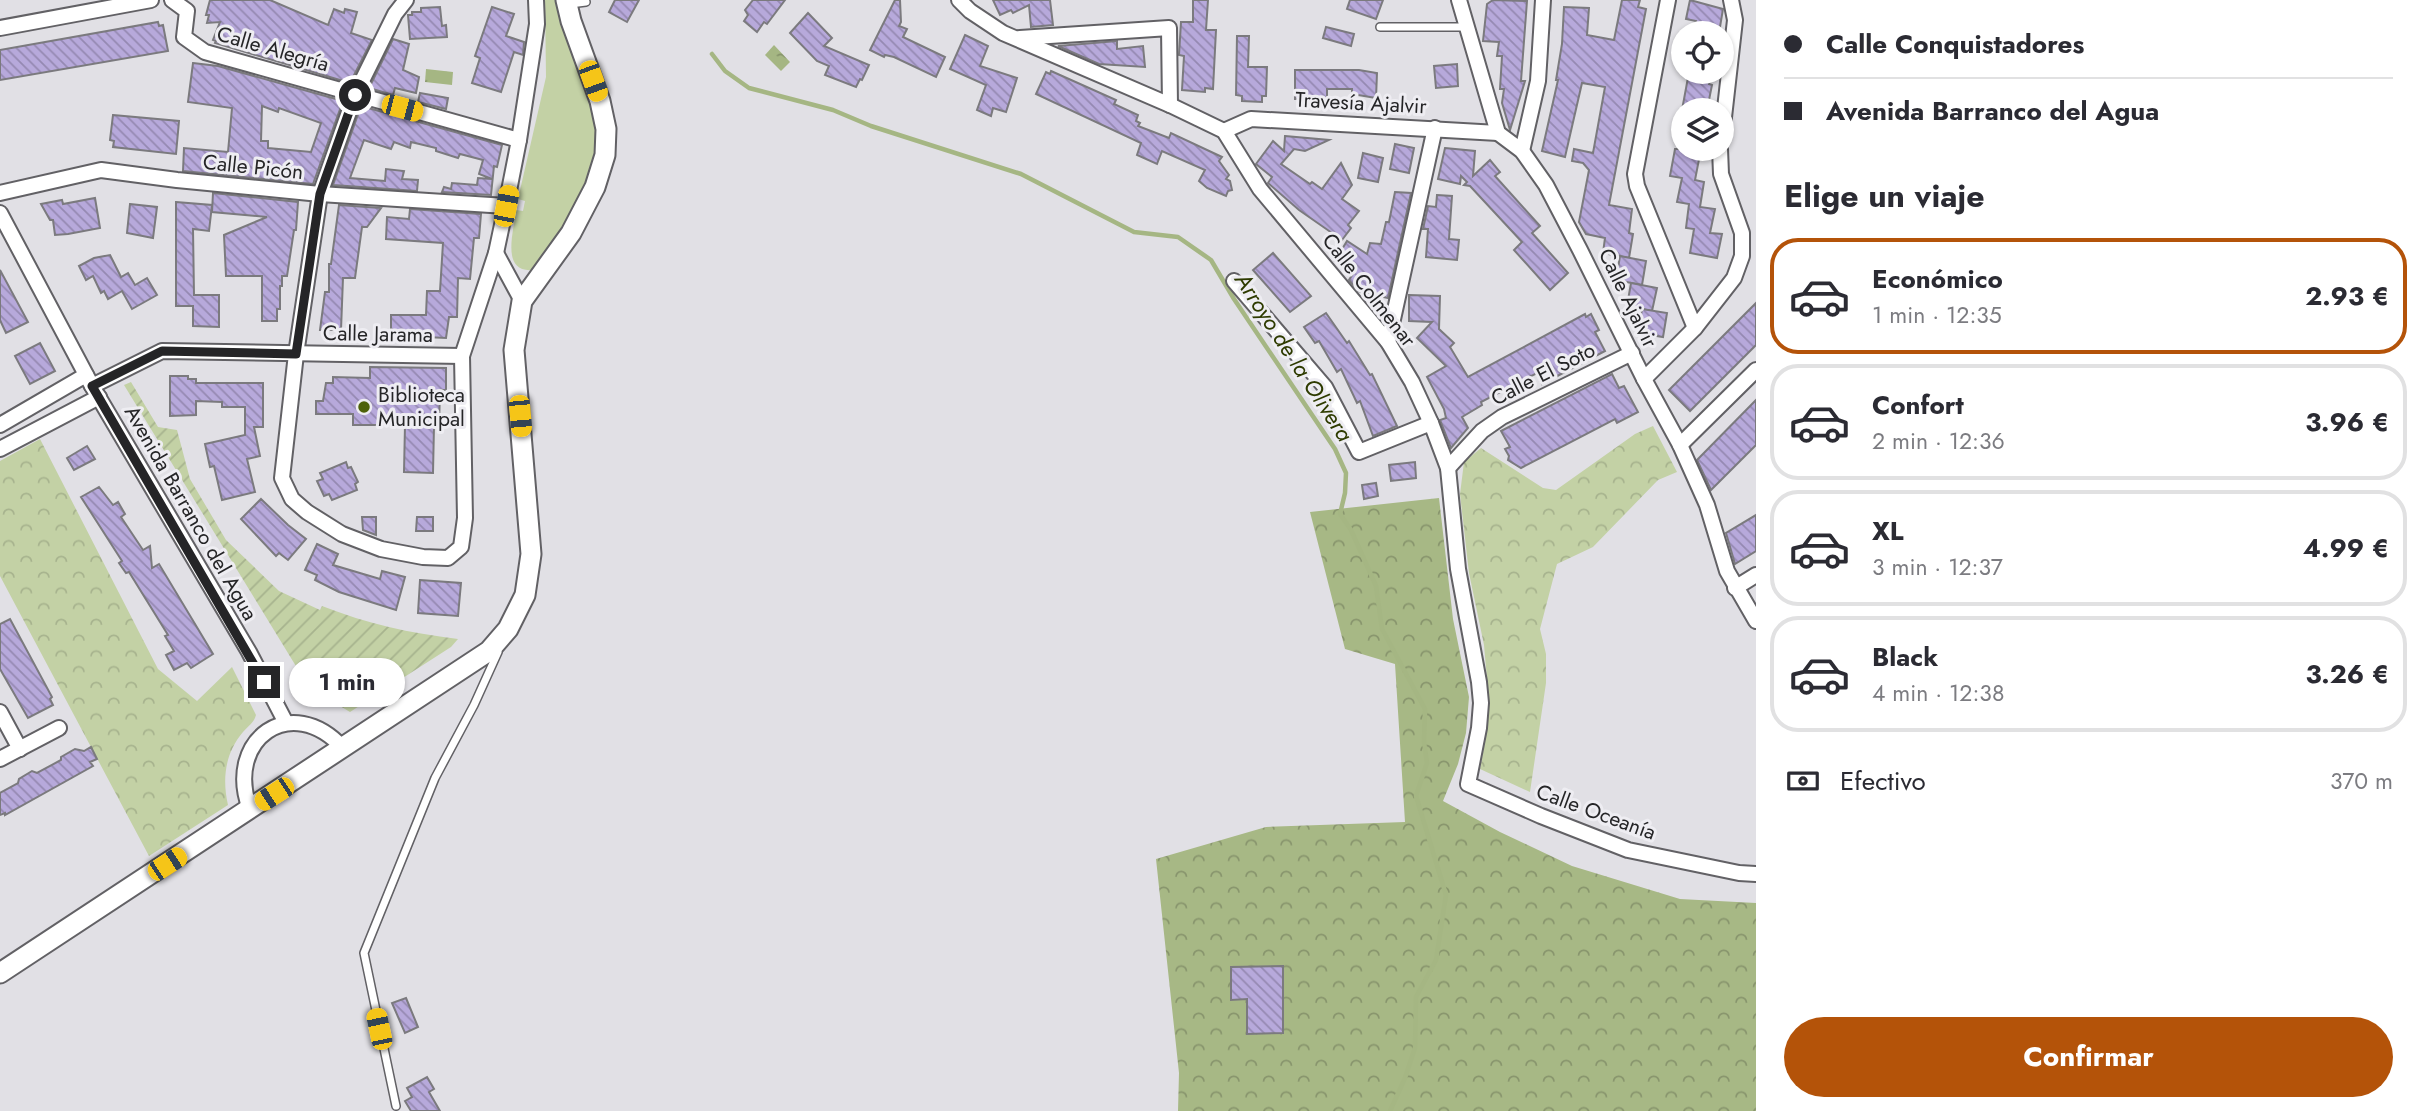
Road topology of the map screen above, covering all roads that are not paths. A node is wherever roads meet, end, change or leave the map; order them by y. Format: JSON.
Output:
{"nodes":[{"id":1,"x":151,"y":0,"type":"edge"},
{"id":2,"x":172,"y":0,"type":"edge"},
{"id":3,"x":406,"y":0,"type":"edge"},
{"id":4,"x":536,"y":0,"type":"edge"},
{"id":5,"x":959,"y":0,"type":"edge"},
{"id":6,"x":1460,"y":0,"type":"edge"},
{"id":7,"x":1543,"y":0,"type":"edge"},
{"id":8,"x":1668,"y":0,"type":"edge"},
{"id":9,"x":1731,"y":0,"type":"edge"},
{"id":10,"x":573,"y":2,"type":"edge"},
{"id":11,"x":190,"y":5,"type":"edge"},
{"id":12,"x":1380,"y":27,"type":"dead end"},
{"id":13,"x":1467,"y":27,"type":"junction"},
{"id":14,"x":0,"y":28,"type":"edge"},
{"id":15,"x":1016,"y":39,"type":"junction"},
{"id":16,"x":355,"y":95,"type":"junction"},
{"id":17,"x":1726,"y":98,"type":"edge"},
{"id":18,"x":1170,"y":105,"type":"junction"},
{"id":19,"x":1435,"y":128,"type":"junction"},
{"id":20,"x":1224,"y":131,"type":"junction"},
{"id":21,"x":1498,"y":133,"type":"junction"},
{"id":22,"x":519,"y":140,"type":"junction"},
{"id":23,"x":1522,"y":151,"type":"junction"},
{"id":24,"x":1720,"y":161,"type":"edge"},
{"id":25,"x":0,"y":193,"type":"edge"},
{"id":26,"x":320,"y":194,"type":"junction"},
{"id":27,"x":506,"y":206,"type":"junction"},
{"id":28,"x":0,"y":213,"type":"edge"},
{"id":29,"x":496,"y":253,"type":"junction"},
{"id":30,"x":1234,"y":281,"type":"dead end"},
{"id":31,"x":522,"y":301,"type":"junction"},
{"id":32,"x":1695,"y":328,"type":"junction"},
{"id":33,"x":1388,"y":342,"type":"junction"},
{"id":34,"x":1632,"y":353,"type":"junction"},
{"id":35,"x":296,"y":354,"type":"junction"},
{"id":36,"x":462,"y":356,"type":"junction"},
{"id":37,"x":1756,"y":370,"type":"edge"},
{"id":38,"x":1644,"y":379,"type":"junction"},
{"id":39,"x":93,"y":386,"type":"junction"},
{"id":40,"x":1431,"y":423,"type":"junction"},
{"id":41,"x":0,"y":425,"type":"edge"},
{"id":42,"x":1680,"y":445,"type":"junction"},
{"id":43,"x":0,"y":449,"type":"edge"},
{"id":44,"x":1448,"y":468,"type":"junction"},
{"id":45,"x":1756,"y":575,"type":"edge"},
{"id":46,"x":1735,"y":588,"type":"junction"},
{"id":47,"x":1756,"y":621,"type":"edge"},
{"id":48,"x":508,"y":629,"type":"junction"},
{"id":49,"x":0,"y":712,"type":"edge"},
{"id":50,"x":286,"y":723,"type":"junction"},
{"id":51,"x":59,"y":728,"type":"dead end"},
{"id":52,"x":343,"y":748,"type":"junction"},
{"id":53,"x":7,"y":751,"type":"edge"},
{"id":54,"x":1468,"y":784,"type":"joint"},
{"id":55,"x":250,"y":809,"type":"junction"},
{"id":56,"x":1756,"y":874,"type":"edge"},
{"id":57,"x":0,"y":973,"type":"edge"},
{"id":58,"x":396,"y":1106,"type":"dead end"}],
"edges":[{"from":1,"to":14,"type":"street"},
{"from":2,"to":11,"type":"street","name":"Calle Alegría"},
{"from":3,"to":16,"type":"street"},
{"from":4,"to":22,"type":"street"},
{"from":5,"to":15,"type":"street"},
{"from":6,"to":13,"type":"street"},
{"from":7,"to":23,"type":"street"},
{"from":8,"to":32,"type":"street"},
{"from":9,"to":17,"type":"street"},
{"from":10,"to":31,"type":"street"},
{"from":11,"to":16,"type":"street","name":"Calle Alegría"},
{"from":12,"to":13,"type":"lane"},
{"from":13,"to":21,"type":"street"},
{"from":15,"to":18,"type":"street"},
{"from":15,"to":18,"type":"street"},
{"from":16,"to":22,"type":"street","name":"Calle Alegría"},
{"from":16,"to":26,"type":"street"},
{"from":18,"to":20,"type":"street"},
{"from":19,"to":20,"type":"street","name":"Travesía Ajalvir"},
{"from":19,"to":21,"type":"street","name":"Travesía Ajalvir"},
{"from":19,"to":33,"type":"street"},
{"from":20,"to":33,"type":"street","name":"Calle Colmenar"},
{"from":21,"to":23,"type":"street","name":"Calle Ajalvir"},
{"from":22,"to":27,"type":"street"},
{"from":23,"to":34,"type":"street","name":"Calle Ajalvir"},
{"from":24,"to":32,"type":"street"},
{"from":25,"to":26,"type":"street","name":"Calle Picón"},
{"from":26,"to":27,"type":"street","name":"Calle Picón"},
{"from":26,"to":35,"type":"street"},
{"from":27,"to":29,"type":"street"},
{"from":28,"to":39,"type":"street","name":"Avenida Barranco del Agua"},
{"from":29,"to":31,"type":"street"},
{"from":29,"to":36,"type":"street"},
{"from":30,"to":40,"type":"street"},
{"from":31,"to":48,"type":"street"},
{"from":32,"to":38,"type":"street"},
{"from":33,"to":40,"type":"street","name":"Calle Colmenar"},
{"from":34,"to":38,"type":"street","name":"Calle Ajalvir"},
{"from":34,"to":44,"type":"street","name":"Calle El Soto"},
{"from":35,"to":36,"type":"street","name":"Calle Jarama"},
{"from":35,"to":36,"type":"street"},
{"from":35,"to":39,"type":"street","name":"Calle Jarama"},
{"from":37,"to":42,"type":"street"},
{"from":38,"to":42,"type":"street","name":"Calle Ajalvir"},
{"from":39,"to":41,"type":"street"},
{"from":39,"to":43,"type":"street"},
{"from":39,"to":50,"type":"street","name":"Avenida Barranco del Agua"},
{"from":40,"to":44,"type":"street","name":"Calle Colmenar"},
{"from":42,"to":46,"type":"street","name":"Calle Ajalvir"},
{"from":44,"to":54,"type":"street","name":"Calle Colmenar"},
{"from":45,"to":46,"type":"street"},
{"from":46,"to":47,"type":"street","name":"Calle Ajalvir"},
{"from":48,"to":52,"type":"street"},
{"from":48,"to":58,"type":"lane"},
{"from":49,"to":53,"type":"street"},
{"from":50,"to":52,"type":"street"},
{"from":50,"to":55,"type":"street"},
{"from":51,"to":53,"type":"street"},
{"from":52,"to":55,"type":"street"},
{"from":54,"to":56,"type":"street","name":"Calle Oceanía"},
{"from":55,"to":57,"type":"street"}]}
